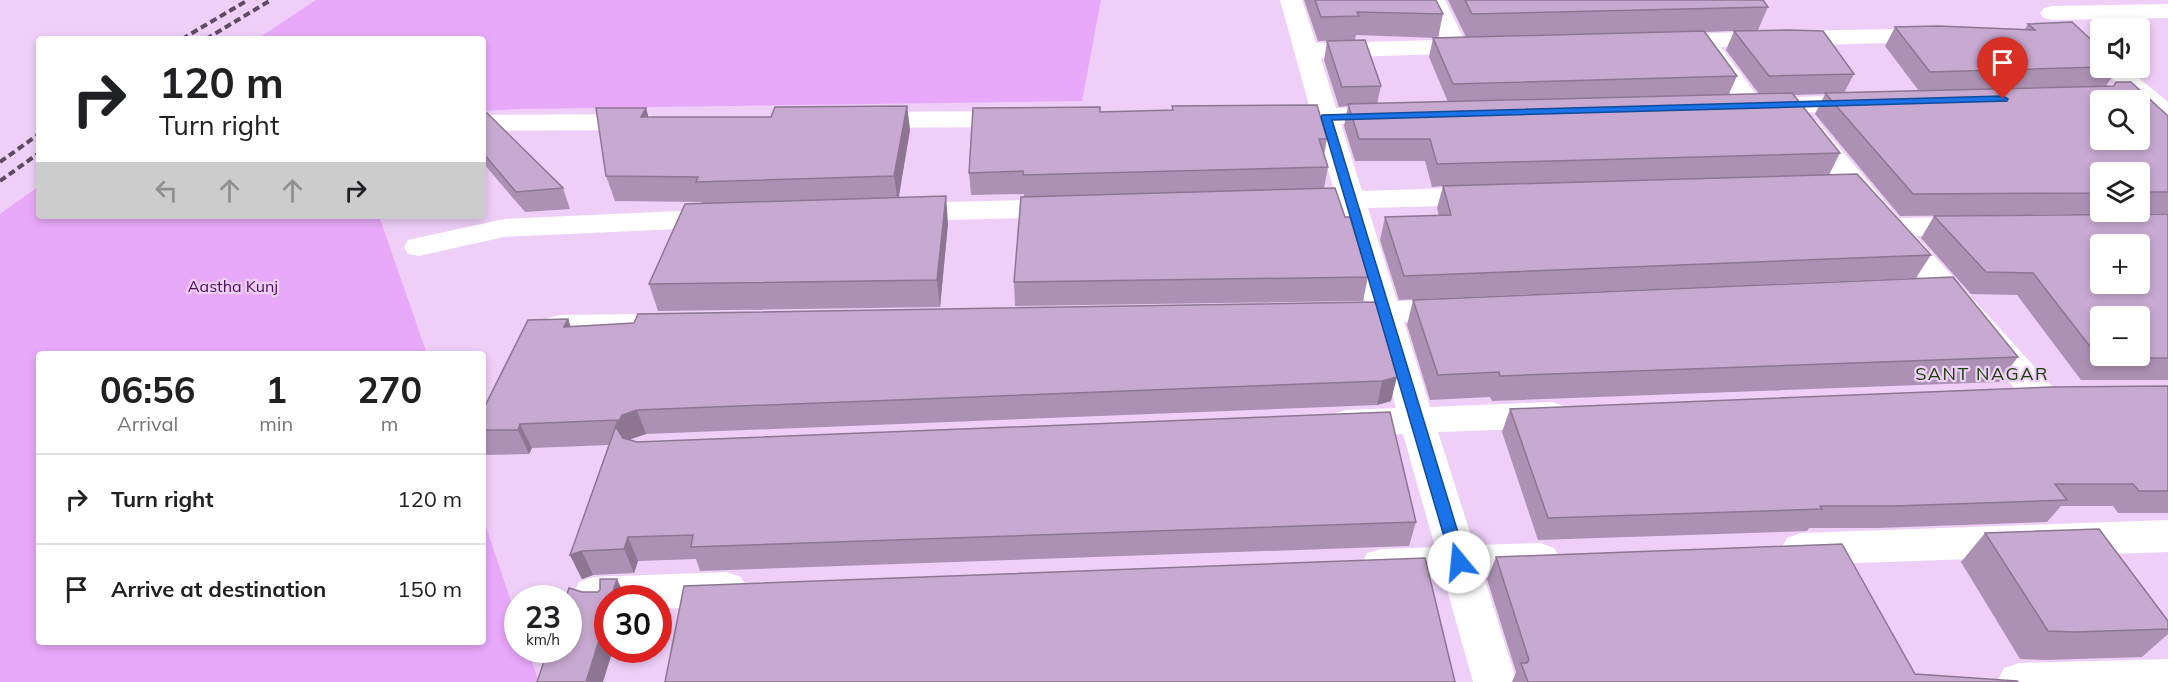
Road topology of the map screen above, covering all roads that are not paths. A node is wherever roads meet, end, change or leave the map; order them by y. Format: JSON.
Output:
{"nodes":[{"id":1,"x":1291,"y":0,"type":"edge"},
{"id":2,"x":1434,"y":0,"type":"edge"},
{"id":3,"x":2044,"y":6,"type":"edge"},
{"id":4,"x":2168,"y":10,"type":"edge"},
{"id":5,"x":2038,"y":32,"type":"edge"},
{"id":6,"x":1956,"y":34,"type":"edge"},
{"id":7,"x":1704,"y":40,"type":"junction"},
{"id":8,"x":1650,"y":42,"type":"edge"},
{"id":9,"x":1492,"y":46,"type":"edge"},
{"id":10,"x":1456,"y":47,"type":"junction"},
{"id":11,"x":1307,"y":51,"type":"junction"},
{"id":12,"x":2124,"y":78,"type":"edge"},
{"id":13,"x":2138,"y":90,"type":"edge"},
{"id":14,"x":2150,"y":100,"type":"edge"},
{"id":15,"x":1885,"y":102,"type":"edge"},
{"id":16,"x":1791,"y":105,"type":"junction"},
{"id":17,"x":1752,"y":106,"type":"junction"},
{"id":18,"x":1718,"y":107,"type":"edge"},
{"id":19,"x":1418,"y":114,"type":"edge"},
{"id":20,"x":2168,"y":116,"type":"edge"},
{"id":21,"x":1255,"y":117,"type":"edge"},
{"id":22,"x":1326,"y":117,"type":"junction"},
{"id":23,"x":1042,"y":119,"type":"edge"},
{"id":24,"x":841,"y":120,"type":"edge"},
{"id":25,"x":663,"y":122,"type":"edge"},
{"id":26,"x":486,"y":123,"type":"edge"},
{"id":27,"x":1854,"y":185,"type":"junction"},
{"id":28,"x":1818,"y":186,"type":"edge"},
{"id":29,"x":1506,"y":195,"type":"edge"},
{"id":30,"x":1351,"y":200,"type":"junction"},
{"id":31,"x":1268,"y":202,"type":"edge"},
{"id":32,"x":1089,"y":207,"type":"edge"},
{"id":33,"x":876,"y":213,"type":"edge"},
{"id":34,"x":745,"y":217,"type":"edge"},
{"id":35,"x":2006,"y":226,"type":"edge"},
{"id":36,"x":1891,"y":227,"type":"junction"},
{"id":37,"x":419,"y":247,"type":"dead end"},
{"id":38,"x":1946,"y":290,"type":"junction"},
{"id":39,"x":1910,"y":291,"type":"edge"},
{"id":40,"x":1480,"y":309,"type":"edge"},
{"id":41,"x":1385,"y":313,"type":"junction"},
{"id":42,"x":1301,"y":314,"type":"edge"},
{"id":43,"x":668,"y":324,"type":"edge"},
{"id":44,"x":560,"y":326,"type":"edge"},
{"id":45,"x":2040,"y":395,"type":"junction"},
{"id":46,"x":2075,"y":395,"type":"edge"},
{"id":47,"x":2004,"y":397,"type":"edge"},
{"id":48,"x":1585,"y":414,"type":"edge"},
{"id":49,"x":1417,"y":420,"type":"junction"},
{"id":50,"x":1310,"y":424,"type":"edge"},
{"id":51,"x":2166,"y":538,"type":"edge"},
{"id":52,"x":1768,"y":550,"type":"edge"},
{"id":53,"x":1578,"y":557,"type":"edge"},
{"id":54,"x":1459,"y":562,"type":"junction"},
{"id":55,"x":1340,"y":566,"type":"edge"},
{"id":56,"x":759,"y":588,"type":"edge"},
{"id":57,"x":593,"y":594,"type":"edge"},
{"id":58,"x":2168,"y":678,"type":"edge"},
{"id":59,"x":1495,"y":682,"type":"edge"},
{"id":60,"x":2019,"y":682,"type":"edge"}],
"edges":[{"from":1,"to":11,"type":"street"},
{"from":2,"to":10,"type":"street"},
{"from":3,"to":4,"type":"street"},
{"from":3,"to":5,"type":"street"},
{"from":6,"to":7,"type":"street"},
{"from":7,"to":8,"type":"street"},
{"from":7,"to":17,"type":"street"},
{"from":9,"to":10,"type":"street"},
{"from":10,"to":11,"type":"street"},
{"from":11,"to":22,"type":"street"},
{"from":12,"to":13,"type":"street"},
{"from":14,"to":20,"type":"street"},
{"from":15,"to":16,"type":"street"},
{"from":16,"to":17,"type":"street"},
{"from":16,"to":27,"type":"street"},
{"from":17,"to":18,"type":"street"},
{"from":19,"to":22,"type":"street"},
{"from":21,"to":22,"type":"street"},
{"from":22,"to":30,"type":"street"},
{"from":23,"to":24,"type":"street"},
{"from":25,"to":26,"type":"street"},
{"from":27,"to":28,"type":"street"},
{"from":27,"to":36,"type":"street"},
{"from":29,"to":30,"type":"street"},
{"from":30,"to":31,"type":"street"},
{"from":30,"to":41,"type":"street"},
{"from":32,"to":33,"type":"street"},
{"from":34,"to":37,"type":"street"},
{"from":35,"to":36,"type":"street"},
{"from":36,"to":38,"type":"street"},
{"from":38,"to":39,"type":"street"},
{"from":38,"to":45,"type":"street"},
{"from":40,"to":41,"type":"street"},
{"from":41,"to":42,"type":"street"},
{"from":41,"to":49,"type":"street"},
{"from":43,"to":44,"type":"street"},
{"from":45,"to":46,"type":"street"},
{"from":45,"to":47,"type":"street"},
{"from":48,"to":49,"type":"street"},
{"from":49,"to":50,"type":"street"},
{"from":49,"to":54,"type":"street"},
{"from":51,"to":52,"type":"street"},
{"from":53,"to":54,"type":"street"},
{"from":54,"to":55,"type":"street"},
{"from":54,"to":59,"type":"street"},
{"from":56,"to":57,"type":"street"},
{"from":58,"to":60,"type":"street"}]}
